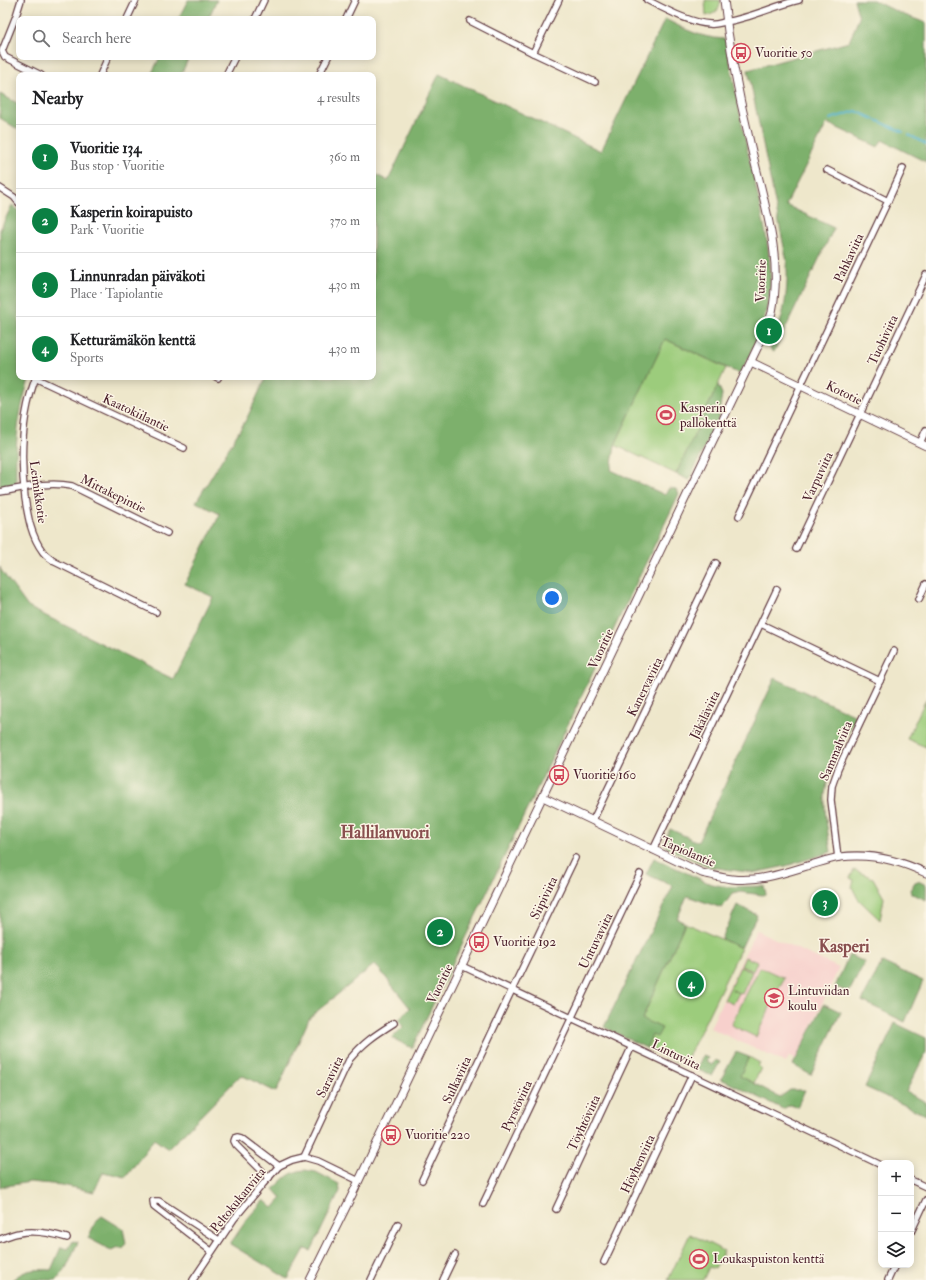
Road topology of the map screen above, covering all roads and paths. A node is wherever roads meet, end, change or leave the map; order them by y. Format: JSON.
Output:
{"nodes":[{"id":1,"x":21,"y":0,"type":"edge"},
{"id":2,"x":136,"y":0,"type":"edge"},
{"id":3,"x":264,"y":0,"type":"edge"},
{"id":4,"x":355,"y":0,"type":"edge"},
{"id":5,"x":559,"y":0,"type":"edge"},
{"id":6,"x":647,"y":0,"type":"edge"},
{"id":7,"x":724,"y":0,"type":"edge"},
{"id":8,"x":799,"y":0,"type":"edge"},
{"id":9,"x":786,"y":2,"type":"edge"},
{"id":10,"x":16,"y":16,"type":"edge"},
{"id":11,"x":16,"y":16,"type":"edge"},
{"id":12,"x":128,"y":16,"type":"edge"},
{"id":13,"x":256,"y":16,"type":"edge"},
{"id":14,"x":347,"y":16,"type":"edge"},
{"id":15,"x":470,"y":21,"type":"dead end"},
{"id":16,"x":726,"y":22,"type":"junction"},
{"id":17,"x":533,"y":53,"type":"junction"},
{"id":18,"x":107,"y":60,"type":"edge"},
{"id":19,"x":234,"y":60,"type":"edge"},
{"id":20,"x":326,"y":60,"type":"edge"},
{"id":21,"x":35,"y":72,"type":"edge"},
{"id":22,"x":101,"y":72,"type":"edge"},
{"id":23,"x":228,"y":72,"type":"edge"},
{"id":24,"x":320,"y":72,"type":"edge"},
{"id":25,"x":595,"y":82,"type":"dead end"},
{"id":26,"x":903,"y":168,"type":"dead end"},
{"id":27,"x":827,"y":170,"type":"dead end"},
{"id":28,"x":0,"y":188,"type":"edge"},
{"id":29,"x":16,"y":199,"type":"edge"},
{"id":30,"x":888,"y":201,"type":"junction"},
{"id":31,"x":926,"y":275,"type":"edge"},
{"id":32,"x":751,"y":362,"type":"junction"},
{"id":33,"x":35,"y":380,"type":"edge"},
{"id":34,"x":40,"y":380,"type":"edge"},
{"id":35,"x":800,"y":386,"type":"junction"},
{"id":36,"x":860,"y":414,"type":"junction"},
{"id":37,"x":926,"y":430,"type":"edge"},
{"id":38,"x":923,"y":444,"type":"edge"},
{"id":39,"x":184,"y":448,"type":"dead end"},
{"id":40,"x":24,"y":488,"type":"junction"},
{"id":41,"x":0,"y":492,"type":"edge"},
{"id":42,"x":739,"y":516,"type":"dead end"},
{"id":43,"x":167,"y":533,"type":"dead end"},
{"id":44,"x":796,"y":549,"type":"dead end"},
{"id":45,"x":716,"y":563,"type":"dead end"},
{"id":46,"x":926,"y":584,"type":"edge"},
{"id":47,"x":777,"y":589,"type":"dead end"},
{"id":48,"x":919,"y":599,"type":"dead end"},
{"id":49,"x":156,"y":612,"type":"dead end"},
{"id":50,"x":760,"y":624,"type":"junction"},
{"id":51,"x":894,"y":651,"type":"dead end"},
{"id":52,"x":880,"y":682,"type":"junction"},
{"id":53,"x":543,"y":797,"type":"junction"},
{"id":54,"x":593,"y":820,"type":"junction"},
{"id":55,"x":653,"y":850,"type":"junction"},
{"id":56,"x":576,"y":858,"type":"dead end"},
{"id":57,"x":838,"y":858,"type":"junction"},
{"id":58,"x":926,"y":873,"type":"edge"},
{"id":59,"x":640,"y":874,"type":"dead end"},
{"id":60,"x":462,"y":966,"type":"junction"},
{"id":61,"x":511,"y":990,"type":"junction"},
{"id":62,"x":571,"y":1018,"type":"junction"},
{"id":63,"x":394,"y":1023,"type":"dead end"},
{"id":64,"x":632,"y":1046,"type":"junction"},
{"id":65,"x":692,"y":1075,"type":"junction"},
{"id":66,"x":304,"y":1157,"type":"junction"},
{"id":67,"x":878,"y":1164,"type":"edge"},
{"id":68,"x":279,"y":1166,"type":"junction"},
{"id":69,"x":269,"y":1178,"type":"junction"},
{"id":70,"x":422,"y":1180,"type":"dead end"},
{"id":71,"x":359,"y":1181,"type":"junction"},
{"id":72,"x":914,"y":1181,"type":"edge"},
{"id":73,"x":926,"y":1187,"type":"edge"},
{"id":74,"x":926,"y":1200,"type":"edge"},
{"id":75,"x":483,"y":1204,"type":"dead end"},
{"id":76,"x":556,"y":1209,"type":"dead end"},
{"id":77,"x":398,"y":1224,"type":"dead end"},
{"id":78,"x":914,"y":1226,"type":"edge"},
{"id":79,"x":67,"y":1238,"type":"dead end"},
{"id":80,"x":0,"y":1239,"type":"edge"},
{"id":81,"x":219,"y":1240,"type":"junction"},
{"id":82,"x":211,"y":1251,"type":"junction"},
{"id":83,"x":455,"y":1255,"type":"dead end"},
{"id":84,"x":604,"y":1262,"type":"dead end"},
{"id":85,"x":894,"y":1268,"type":"edge"},
{"id":86,"x":192,"y":1280,"type":"edge"},
{"id":87,"x":310,"y":1280,"type":"edge"},
{"id":88,"x":371,"y":1280,"type":"edge"},
{"id":89,"x":443,"y":1280,"type":"edge"},
{"id":90,"x":888,"y":1280,"type":"edge"}],
"edges":[{"from":1,"to":11,"type":"street"},
{"from":2,"to":12,"type":"street"},
{"from":3,"to":13,"type":"street"},
{"from":4,"to":14,"type":"street"},
{"from":5,"to":17,"type":"street"},
{"from":6,"to":16,"type":"street"},
{"from":7,"to":16,"type":"street","name":"Vuoritie"},
{"from":8,"to":9,"type":"street"},
{"from":9,"to":16,"type":"street"},
{"from":10,"to":21,"type":"street"},
{"from":15,"to":17,"type":"street"},
{"from":16,"to":32,"type":"street","name":"Vuoritie"},
{"from":17,"to":25,"type":"street"},
{"from":18,"to":22,"type":"street"},
{"from":19,"to":23,"type":"street"},
{"from":20,"to":24,"type":"street"},
{"from":26,"to":30,"type":"street","name":"Pahkaviita"},
{"from":27,"to":30,"type":"street"},
{"from":28,"to":29,"type":"street"},
{"from":30,"to":35,"type":"street","name":"Pahkaviita"},
{"from":31,"to":36,"type":"street","name":"Tuohiviita"},
{"from":32,"to":35,"type":"street","name":"Kototie"},
{"from":32,"to":53,"type":"street","name":"Vuoritie"},
{"from":33,"to":40,"type":"street","name":"Leimikkotie"},
{"from":34,"to":39,"type":"street","name":"Kaatokiilantie"},
{"from":35,"to":36,"type":"street","name":"Kototie"},
{"from":35,"to":42,"type":"street","name":"Pahkaviita"},
{"from":36,"to":38,"type":"street","name":"Kototie"},
{"from":36,"to":44,"type":"street","name":"Varpuviita"},
{"from":37,"to":38,"type":"street"},
{"from":40,"to":41,"type":"street","name":"Mittakepintie"},
{"from":40,"to":43,"type":"street","name":"Mittakepintie"},
{"from":40,"to":49,"type":"street","name":"Leimikkotie"},
{"from":45,"to":54,"type":"street","name":"Kanervaviita"},
{"from":46,"to":48,"type":"street"},
{"from":47,"to":50,"type":"street","name":"Jäkäläviita"},
{"from":50,"to":52,"type":"street"},
{"from":50,"to":55,"type":"street","name":"Jäkäläviita"},
{"from":51,"to":52,"type":"street","name":"Sammalviita"},
{"from":52,"to":57,"type":"street","name":"Sammalviita"},
{"from":53,"to":54,"type":"street","name":"Tapiolantie"},
{"from":53,"to":60,"type":"street","name":"Vuoritie"},
{"from":54,"to":55,"type":"street","name":"Tapiolantie"},
{"from":55,"to":57,"type":"street","name":"Tapiolantie"},
{"from":56,"to":61,"type":"street","name":"Siipiviita"},
{"from":57,"to":58,"type":"street","name":"Tapiolantie"},
{"from":59,"to":62,"type":"street","name":"Untuvaviita"},
{"from":60,"to":61,"type":"street","name":"Lintuviita"},
{"from":60,"to":71,"type":"street","name":"Vuoritie"},
{"from":61,"to":62,"type":"street","name":"Lintuviita"},
{"from":61,"to":70,"type":"street","name":"Sulkaviita"},
{"from":62,"to":64,"type":"street","name":"Lintuviita"},
{"from":62,"to":75,"type":"street","name":"Pyrstöviita"},
{"from":63,"to":66,"type":"street","name":"Saraviita"},
{"from":64,"to":65,"type":"street","name":"Lintuviita"},
{"from":64,"to":76,"type":"street","name":"Töyhtöviita"},
{"from":65,"to":67,"type":"street","name":"Lintuviita"},
{"from":65,"to":84,"type":"street","name":"Höyhenviita"},
{"from":66,"to":68,"type":"street","name":"Peltokukanviita"},
{"from":66,"to":71,"type":"street"},
{"from":68,"to":69,"type":"street","name":"Peltokukanviita"},
{"from":68,"to":69,"type":"street"},
{"from":69,"to":81,"type":"street","name":"Peltokukanviita"},
{"from":71,"to":87,"type":"street","name":"Vuoritie"},
{"from":72,"to":73,"type":"street"},
{"from":74,"to":78,"type":"street"},
{"from":77,"to":88,"type":"street"},
{"from":79,"to":80,"type":"street"},
{"from":81,"to":82,"type":"street","name":"Peltokukanviita"},
{"from":81,"to":82,"type":"street"},
{"from":82,"to":86,"type":"street","name":"Peltokukanviita"},
{"from":83,"to":89,"type":"street"},
{"from":85,"to":90,"type":"street"}]}
